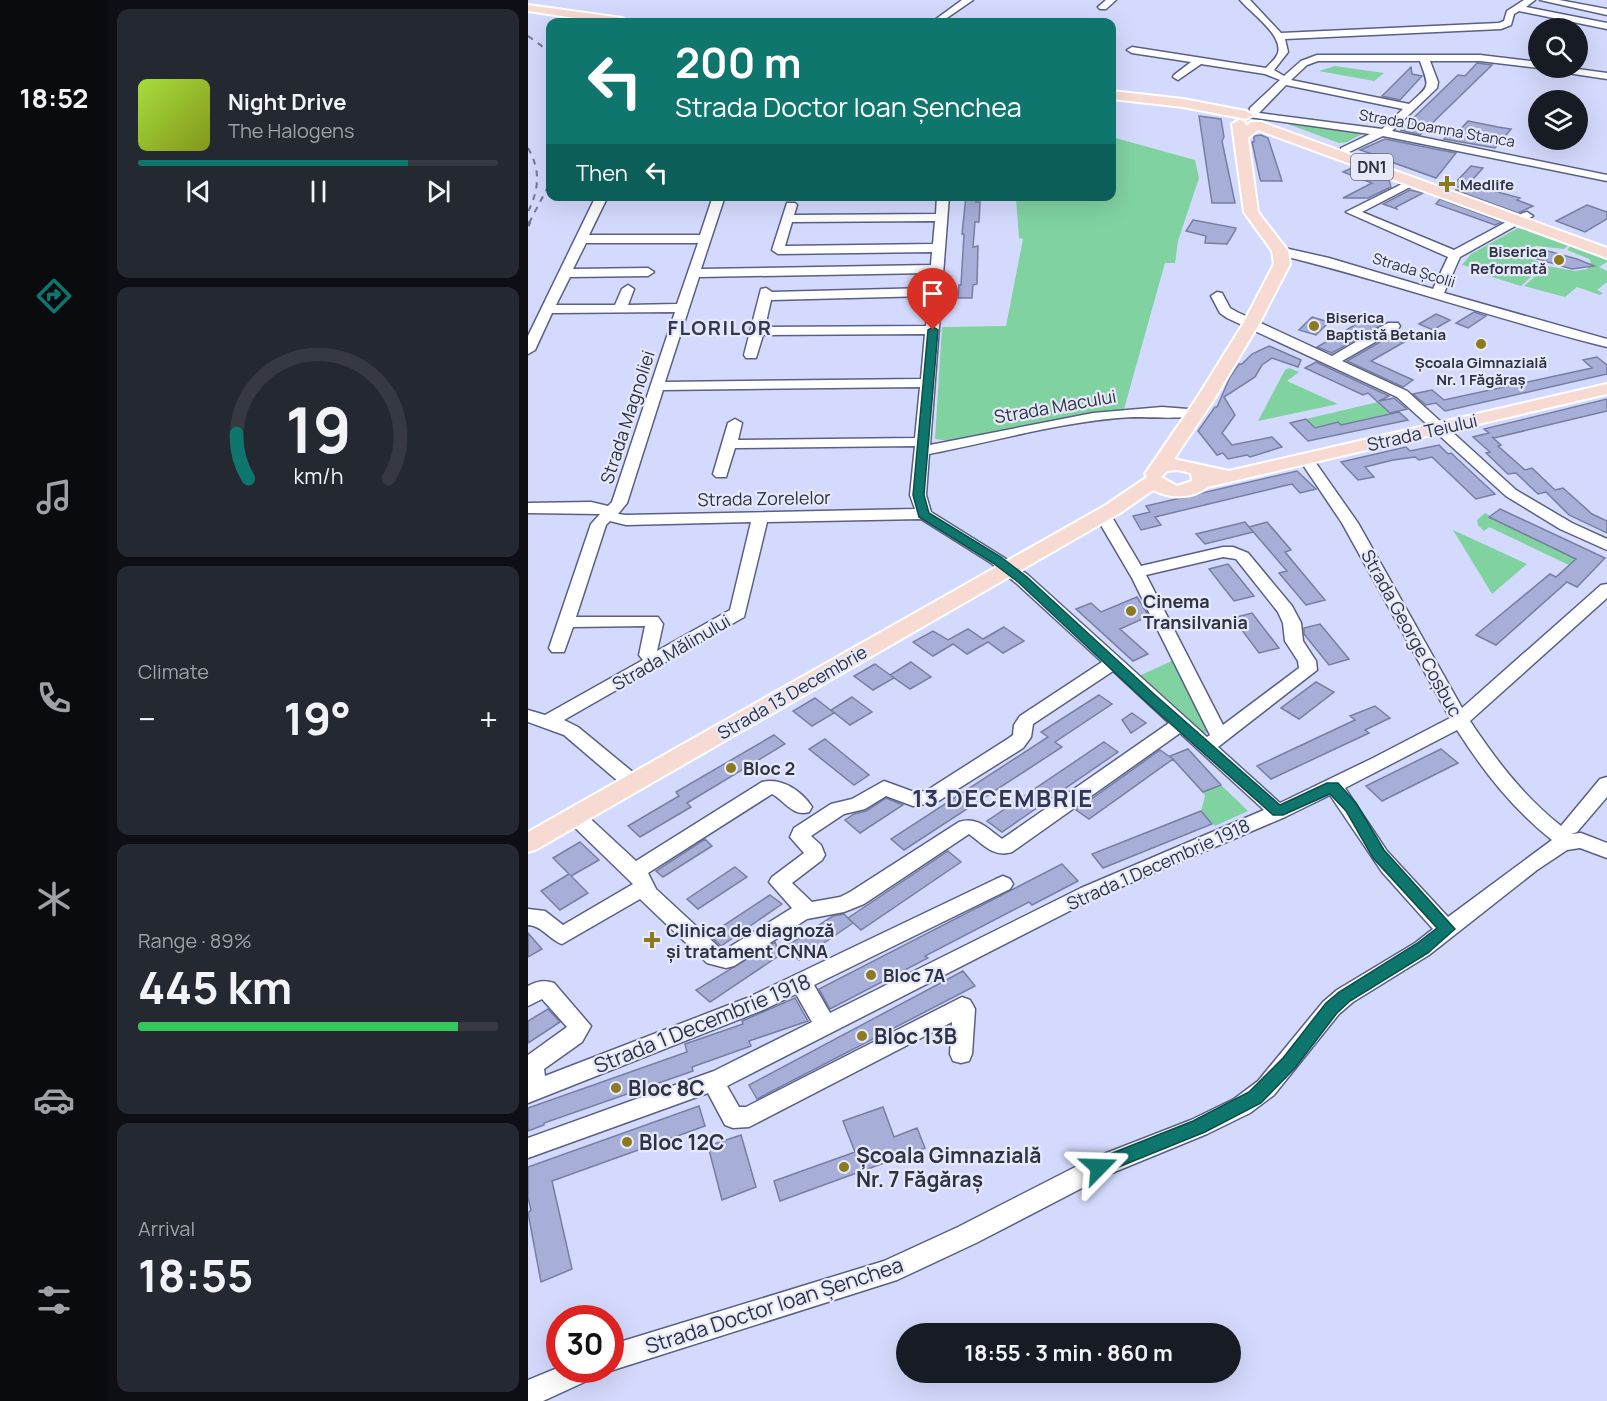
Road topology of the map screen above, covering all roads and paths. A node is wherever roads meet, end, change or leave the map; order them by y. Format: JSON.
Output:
{"nodes":[{"id":1,"x":968,"y":0,"type":"edge"},
{"id":2,"x":1111,"y":0,"type":"edge"},
{"id":3,"x":1245,"y":0,"type":"edge"},
{"id":4,"x":1530,"y":0,"type":"edge"},
{"id":5,"x":1545,"y":0,"type":"edge"},
{"id":6,"x":1103,"y":7,"type":"dead end"},
{"id":7,"x":528,"y":8,"type":"edge"},
{"id":8,"x":1518,"y":8,"type":"junction"},
{"id":9,"x":1607,"y":12,"type":"edge"},
{"id":10,"x":595,"y":18,"type":"edge"},
{"id":11,"x":942,"y":18,"type":"edge"},
{"id":12,"x":1607,"y":26,"type":"edge"},
{"id":13,"x":1278,"y":36,"type":"junction"},
{"id":14,"x":1132,"y":50,"type":"dead end"},
{"id":15,"x":1424,"y":57,"type":"junction"},
{"id":16,"x":1200,"y":60,"type":"junction"},
{"id":17,"x":1528,"y":64,"type":"edge"},
{"id":18,"x":1269,"y":71,"type":"junction"},
{"id":19,"x":1588,"y":73,"type":"edge"},
{"id":20,"x":1607,"y":76,"type":"edge"},
{"id":21,"x":1178,"y":77,"type":"dead end"},
{"id":22,"x":1285,"y":81,"type":"junction"},
{"id":23,"x":1116,"y":95,"type":"edge"},
{"id":24,"x":1412,"y":108,"type":"junction"},
{"id":25,"x":1251,"y":119,"type":"junction"},
{"id":26,"x":1275,"y":132,"type":"junction"},
{"id":27,"x":1382,"y":133,"type":"junction"},
{"id":28,"x":1240,"y":137,"type":"junction"},
{"id":29,"x":1345,"y":150,"type":"junction"},
{"id":30,"x":1607,"y":178,"type":"edge"},
{"id":31,"x":1412,"y":182,"type":"junction"},
{"id":32,"x":600,"y":201,"type":"edge"},
{"id":33,"x":717,"y":201,"type":"edge"},
{"id":34,"x":943,"y":201,"type":"edge"},
{"id":35,"x":1474,"y":201,"type":"junction"},
{"id":36,"x":791,"y":205,"type":"dead end"},
{"id":37,"x":942,"y":217,"type":"junction"},
{"id":38,"x":1522,"y":218,"type":"junction"},
{"id":39,"x":787,"y":219,"type":"junction"},
{"id":40,"x":581,"y":239,"type":"junction"},
{"id":41,"x":705,"y":239,"type":"junction"},
{"id":42,"x":1607,"y":246,"type":"edge"},
{"id":43,"x":940,"y":248,"type":"junction"},
{"id":44,"x":1280,"y":251,"type":"junction"},
{"id":45,"x":1607,"y":253,"type":"edge"},
{"id":46,"x":1455,"y":255,"type":"junction"},
{"id":47,"x":938,"y":269,"type":"junction"},
{"id":48,"x":648,"y":272,"type":"dead end"},
{"id":49,"x":565,"y":273,"type":"junction"},
{"id":50,"x":695,"y":273,"type":"junction"},
{"id":51,"x":628,"y":289,"type":"dead end"},
{"id":52,"x":936,"y":292,"type":"junction"},
{"id":53,"x":1442,"y":295,"type":"junction"},
{"id":54,"x":1217,"y":296,"type":"dead end"},
{"id":55,"x":620,"y":308,"type":"junction"},
{"id":56,"x":683,"y":308,"type":"junction"},
{"id":57,"x":547,"y":309,"type":"junction"},
{"id":58,"x":1251,"y":324,"type":"junction"},
{"id":59,"x":1393,"y":326,"type":"dead end"},
{"id":60,"x":933,"y":330,"type":"junction"},
{"id":61,"x":757,"y":331,"type":"junction"},
{"id":62,"x":1604,"y":345,"type":"edge"},
{"id":63,"x":528,"y":350,"type":"edge"},
{"id":64,"x":751,"y":355,"type":"dead end"},
{"id":65,"x":1333,"y":361,"type":"junction"},
{"id":66,"x":929,"y":383,"type":"junction"},
{"id":67,"x":658,"y":386,"type":"junction"},
{"id":68,"x":1607,"y":389,"type":"edge"},
{"id":69,"x":1196,"y":413,"type":"junction"},
{"id":70,"x":735,"y":423,"type":"dead end"},
{"id":71,"x":1439,"y":428,"type":"junction"},
{"id":72,"x":730,"y":444,"type":"junction"},
{"id":73,"x":922,"y":447,"type":"junction"},
{"id":74,"x":1306,"y":459,"type":"junction"},
{"id":75,"x":721,"y":474,"type":"dead end"},
{"id":76,"x":1166,"y":476,"type":"junction"},
{"id":77,"x":1200,"y":477,"type":"junction"},
{"id":78,"x":528,"y":508,"type":"edge"},
{"id":79,"x":609,"y":513,"type":"junction"},
{"id":80,"x":924,"y":514,"type":"junction"},
{"id":81,"x":1103,"y":515,"type":"junction"},
{"id":82,"x":760,"y":518,"type":"junction"},
{"id":83,"x":1607,"y":545,"type":"edge"},
{"id":84,"x":1008,"y":569,"type":"junction"},
{"id":85,"x":1137,"y":572,"type":"junction"},
{"id":86,"x":1607,"y":589,"type":"edge"},
{"id":87,"x":566,"y":622,"type":"junction"},
{"id":88,"x":558,"y":648,"type":"dead end"},
{"id":89,"x":655,"y":662,"type":"junction"},
{"id":90,"x":1113,"y":663,"type":"junction"},
{"id":91,"x":528,"y":716,"type":"edge"},
{"id":92,"x":1460,"y":720,"type":"junction"},
{"id":93,"x":548,"y":721,"type":"junction"},
{"id":94,"x":1180,"y":724,"type":"junction"},
{"id":95,"x":1213,"y":742,"type":"junction"},
{"id":96,"x":633,"y":783,"type":"junction"},
{"id":97,"x":1607,"y":784,"type":"edge"},
{"id":98,"x":1333,"y":787,"type":"junction"},
{"id":99,"x":802,"y":807,"type":"dead end"},
{"id":100,"x":1278,"y":812,"type":"junction"},
{"id":101,"x":575,"y":816,"type":"junction"},
{"id":102,"x":1581,"y":838,"type":"edge"},
{"id":103,"x":528,"y":843,"type":"edge"},
{"id":104,"x":639,"y":879,"type":"junction"},
{"id":105,"x":1003,"y":884,"type":"dead end"},
{"id":106,"x":807,"y":910,"type":"junction"},
{"id":107,"x":528,"y":916,"type":"edge"},
{"id":108,"x":1447,"y":929,"type":"junction"},
{"id":109,"x":801,"y":983,"type":"junction"},
{"id":110,"x":528,"y":997,"type":"edge"},
{"id":111,"x":826,"y":1026,"type":"junction"},
{"id":112,"x":961,"y":1054,"type":"dead end"},
{"id":113,"x":713,"y":1082,"type":"junction"},
{"id":114,"x":532,"y":1091,"type":"edge"},
{"id":115,"x":528,"y":1148,"type":"edge"},
{"id":116,"x":624,"y":1354,"type":"edge"},
{"id":117,"x":553,"y":1383,"type":"edge"},
{"id":118,"x":528,"y":1394,"type":"edge"}],
"edges":[{"from":1,"to":11,"type":"street"},
{"from":2,"to":6,"type":"street"},
{"from":3,"to":13,"type":"street"},
{"from":4,"to":8,"type":"street"},
{"from":5,"to":9,"type":"street"},
{"from":7,"to":10,"type":"main road"},
{"from":8,"to":12,"type":"street"},
{"from":8,"to":13,"type":"street"},
{"from":13,"to":18,"type":"street"},
{"from":14,"to":16,"type":"street"},
{"from":15,"to":17,"type":"street"},
{"from":15,"to":22,"type":"street"},
{"from":15,"to":24,"type":"street"},
{"from":16,"to":18,"type":"street"},
{"from":16,"to":21,"type":"street"},
{"from":18,"to":22,"type":"street"},
{"from":19,"to":20,"type":"street"},
{"from":22,"to":24,"type":"street"},
{"from":22,"to":25,"type":"street"},
{"from":23,"to":25,"type":"main road","name":"Strada Doamna Stanca","number":"DN1"},
{"from":24,"to":27,"type":"street"},
{"from":25,"to":26,"type":"main road","number":"DN1"},
{"from":25,"to":27,"type":"street","name":"Strada Doamna Stanca"},
{"from":25,"to":28,"type":"main road"},
{"from":25,"to":29,"type":"main road","number":"DN1"},
{"from":26,"to":28,"type":"main road"},
{"from":26,"to":31,"type":"main road","number":"DN1"},
{"from":27,"to":29,"type":"street"},
{"from":27,"to":30,"type":"street","name":"Strada Doamna Stanca"},
{"from":28,"to":44,"type":"main road"},
{"from":29,"to":35,"type":"main road","number":"DN1"},
{"from":31,"to":35,"type":"main road","number":"DN1"},
{"from":31,"to":46,"type":"street"},
{"from":32,"to":40,"type":"street"},
{"from":33,"to":41,"type":"street","name":"Strada Magnoliei"},
{"from":34,"to":37,"type":"street"},
{"from":35,"to":38,"type":"main road","number":"DN1"},
{"from":36,"to":39,"type":"street"},
{"from":37,"to":39,"type":"street"},
{"from":37,"to":43,"type":"street"},
{"from":38,"to":42,"type":"main road","number":"DN1"},
{"from":38,"to":45,"type":"main road","number":"DN1"},
{"from":38,"to":46,"type":"street"},
{"from":39,"to":43,"type":"street"},
{"from":40,"to":41,"type":"street"},
{"from":40,"to":49,"type":"street"},
{"from":41,"to":50,"type":"street","name":"Strada Magnoliei"},
{"from":43,"to":47,"type":"street"},
{"from":44,"to":53,"type":"street","name":"Strada Școlii"},
{"from":44,"to":58,"type":"main road"},
{"from":46,"to":53,"type":"street"},
{"from":47,"to":50,"type":"street"},
{"from":47,"to":52,"type":"street"},
{"from":48,"to":49,"type":"street"},
{"from":49,"to":57,"type":"street"},
{"from":50,"to":56,"type":"street","name":"Strada Magnoliei"},
{"from":51,"to":55,"type":"street"},
{"from":52,"to":60,"type":"street"},
{"from":52,"to":61,"type":"street"},
{"from":53,"to":62,"type":"street","name":"Strada Școlii"},
{"from":54,"to":58,"type":"street"},
{"from":55,"to":56,"type":"street"},
{"from":55,"to":57,"type":"street"},
{"from":56,"to":67,"type":"street","name":"Strada Magnoliei"},
{"from":57,"to":63,"type":"street"},
{"from":58,"to":65,"type":"street"},
{"from":58,"to":69,"type":"main road"},
{"from":59,"to":65,"type":"street"},
{"from":60,"to":61,"type":"street"},
{"from":60,"to":66,"type":"street"},
{"from":61,"to":64,"type":"street"},
{"from":65,"to":71,"type":"street"},
{"from":66,"to":67,"type":"street"},
{"from":66,"to":73,"type":"street"},
{"from":67,"to":79,"type":"street","name":"Strada Magnoliei"},
{"from":68,"to":71,"type":"main road","name":"Strada Teiului"},
{"from":69,"to":73,"type":"street","name":"Strada Macului"},
{"from":69,"to":76,"type":"main road"},
{"from":70,"to":72,"type":"street"},
{"from":71,"to":74,"type":"main road","name":"Strada Teiului"},
{"from":71,"to":83,"type":"street"},
{"from":72,"to":73,"type":"street","name":"Strada Macului"},
{"from":72,"to":75,"type":"street"},
{"from":73,"to":80,"type":"street"},
{"from":74,"to":77,"type":"main road","name":"Strada Teiului"},
{"from":74,"to":92,"type":"street","name":"Strada George Coșbuc"},
{"from":76,"to":77,"type":"main road"},
{"from":76,"to":77,"type":"main road","name":"Strada Teiului"},
{"from":76,"to":81,"type":"main road","name":"Strada 13 Decembrie"},
{"from":78,"to":79,"type":"street","name":"Strada Zorelelor"},
{"from":79,"to":82,"type":"street","name":"Strada Zorelelor"},
{"from":79,"to":87,"type":"street","name":"Strada Magnoliei"},
{"from":80,"to":82,"type":"street","name":"Strada Zorelelor"},
{"from":80,"to":84,"type":"street"},
{"from":81,"to":84,"type":"main road","name":"Strada 13 Decembrie"},
{"from":81,"to":85,"type":"street"},
{"from":82,"to":89,"type":"street","name":"Strada Mălinului"},
{"from":84,"to":90,"type":"street"},
{"from":84,"to":96,"type":"main road","name":"Strada 13 Decembrie"},
{"from":85,"to":95,"type":"street"},
{"from":85,"to":95,"type":"street"},
{"from":86,"to":92,"type":"street","name":"Strada 1 Decembrie 1918"},
{"from":87,"to":88,"type":"street","name":"Strada Magnoliei"},
{"from":87,"to":89,"type":"street"},
{"from":89,"to":93,"type":"street","name":"Strada Mălinului"},
{"from":90,"to":94,"type":"street"},
{"from":90,"to":106,"type":"street"},
{"from":91,"to":93,"type":"street"},
{"from":92,"to":98,"type":"street","name":"Strada 1 Decembrie 1918"},
{"from":92,"to":102,"type":"street","name":"Strada George Coșbuc"},
{"from":93,"to":96,"type":"street"},
{"from":94,"to":95,"type":"street"},
{"from":94,"to":106,"type":"street"},
{"from":95,"to":100,"type":"street"},
{"from":96,"to":101,"type":"main road","name":"Strada 13 Decembrie"},
{"from":97,"to":102,"type":"street","name":"Strada Doctor Ioan Șenchea"},
{"from":98,"to":100,"type":"street","name":"Strada 1 Decembrie 1918"},
{"from":98,"to":108,"type":"street"},
{"from":99,"to":104,"type":"street"},
{"from":100,"to":111,"type":"street","name":"Strada 1 Decembrie 1918"},
{"from":101,"to":103,"type":"main road","name":"Strada 13 Decembrie"},
{"from":101,"to":104,"type":"street"},
{"from":102,"to":108,"type":"street","name":"Strada Doctor Ioan Șenchea"},
{"from":104,"to":106,"type":"street"},
{"from":104,"to":107,"type":"street"},
{"from":105,"to":109,"type":"street","name":"Strada 1 Decembrie 1918"},
{"from":108,"to":116,"type":"street","name":"Strada Doctor Ioan Șenchea"},
{"from":109,"to":111,"type":"street"},
{"from":109,"to":114,"type":"street","name":"Strada 1 Decembrie 1918"},
{"from":110,"to":114,"type":"street"},
{"from":111,"to":113,"type":"street","name":"Strada 1 Decembrie 1918"},
{"from":112,"to":113,"type":"street"},
{"from":113,"to":115,"type":"street","name":"Strada 1 Decembrie 1918"},
{"from":117,"to":118,"type":"street"}]}
